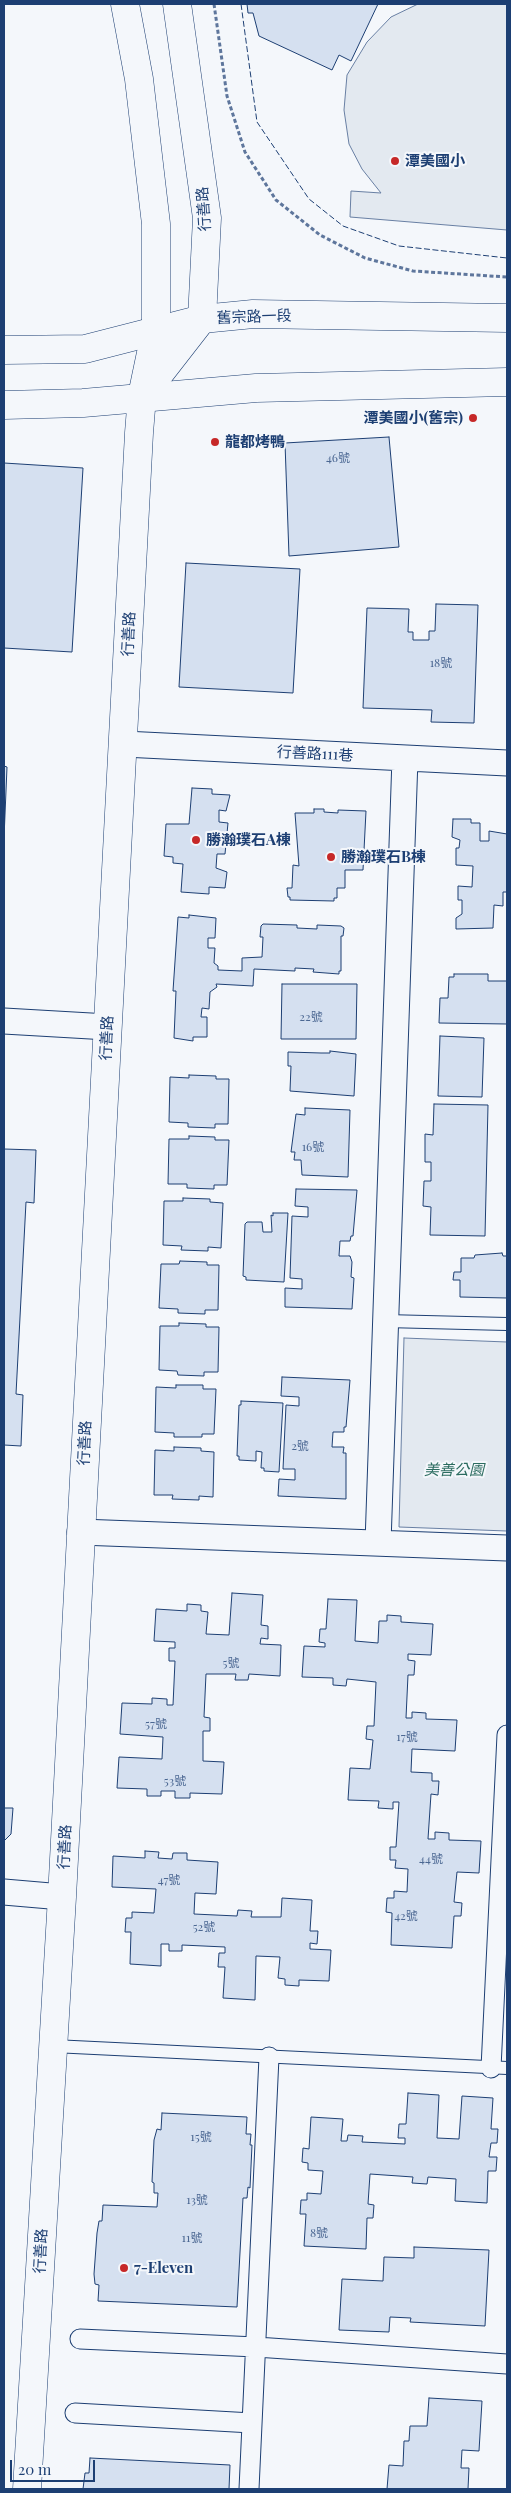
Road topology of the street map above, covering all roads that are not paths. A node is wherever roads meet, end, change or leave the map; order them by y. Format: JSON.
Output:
{"nodes":[{"id":1,"x":125,"y":4,"type":"edge"},
{"id":2,"x":177,"y":4,"type":"edge"},
{"id":3,"x":507,"y":318,"type":"edge"},
{"id":4,"x":202,"y":319,"type":"junction"},
{"id":5,"x":156,"y":329,"type":"junction"},
{"id":6,"x":4,"y":350,"type":"edge"},
{"id":7,"x":507,"y":382,"type":"edge"},
{"id":8,"x":142,"y":396,"type":"junction"},
{"id":9,"x":4,"y":405,"type":"edge"},
{"id":10,"x":124,"y":744,"type":"junction"},
{"id":11,"x":405,"y":758,"type":"junction"},
{"id":12,"x":507,"y":764,"type":"edge"},
{"id":13,"x":4,"y":1021,"type":"edge"},
{"id":14,"x":108,"y":1027,"type":"junction"},
{"id":15,"x":386,"y":1321,"type":"junction"},
{"id":16,"x":507,"y":1324,"type":"edge"},
{"id":17,"x":80,"y":1532,"type":"junction"},
{"id":18,"x":378,"y":1543,"type":"junction"},
{"id":19,"x":507,"y":1548,"type":"edge"},
{"id":20,"x":507,"y":1735,"type":"edge"},
{"id":21,"x":4,"y":1892,"type":"edge"},
{"id":22,"x":62,"y":1897,"type":"junction"},
{"id":23,"x":502,"y":1938,"type":"edge"},
{"id":24,"x":53,"y":2046,"type":"junction"},
{"id":25,"x":269,"y":2056,"type":"junction"},
{"id":26,"x":499,"y":2068,"type":"edge"},
{"id":27,"x":80,"y":2339,"type":"dead end"},
{"id":28,"x":256,"y":2347,"type":"junction"},
{"id":29,"x":507,"y":2364,"type":"edge"},
{"id":30,"x":75,"y":2413,"type":"dead end"},
{"id":31,"x":252,"y":2423,"type":"junction"},
{"id":32,"x":27,"y":2489,"type":"edge"},
{"id":33,"x":249,"y":2489,"type":"edge"}],
"edges":[{"from":1,"to":5,"type":"street","name":"行善路"},
{"from":2,"to":4,"type":"street","name":"行善路"},
{"from":3,"to":4,"type":"street","name":"舊宗路一段"},
{"from":4,"to":5,"type":"street","name":"舊宗路一段"},
{"from":4,"to":8,"type":"street"},
{"from":5,"to":6,"type":"street","name":"舊宗路一段"},
{"from":5,"to":8,"type":"street","name":"行善路"},
{"from":7,"to":8,"type":"street"},
{"from":8,"to":9,"type":"street"},
{"from":8,"to":10,"type":"street","name":"行善路"},
{"from":10,"to":11,"type":"street","name":"行善路111巷"},
{"from":10,"to":14,"type":"street","name":"行善路"},
{"from":11,"to":12,"type":"street","name":"行善路111巷"},
{"from":11,"to":15,"type":"street"},
{"from":13,"to":14,"type":"street"},
{"from":14,"to":17,"type":"street","name":"行善路"},
{"from":15,"to":16,"type":"lane"},
{"from":15,"to":18,"type":"street"},
{"from":17,"to":18,"type":"street"},
{"from":17,"to":22,"type":"street","name":"行善路"},
{"from":18,"to":19,"type":"street"},
{"from":20,"to":23,"type":"street"},
{"from":21,"to":22,"type":"street"},
{"from":22,"to":24,"type":"street","name":"行善路"},
{"from":23,"to":26,"type":"street"},
{"from":24,"to":25,"type":"lane"},
{"from":24,"to":32,"type":"street","name":"行善路"},
{"from":25,"to":26,"type":"lane"},
{"from":25,"to":28,"type":"street"},
{"from":27,"to":28,"type":"street"},
{"from":28,"to":29,"type":"street"},
{"from":28,"to":31,"type":"street"},
{"from":30,"to":31,"type":"street"},
{"from":31,"to":33,"type":"street"}]}
